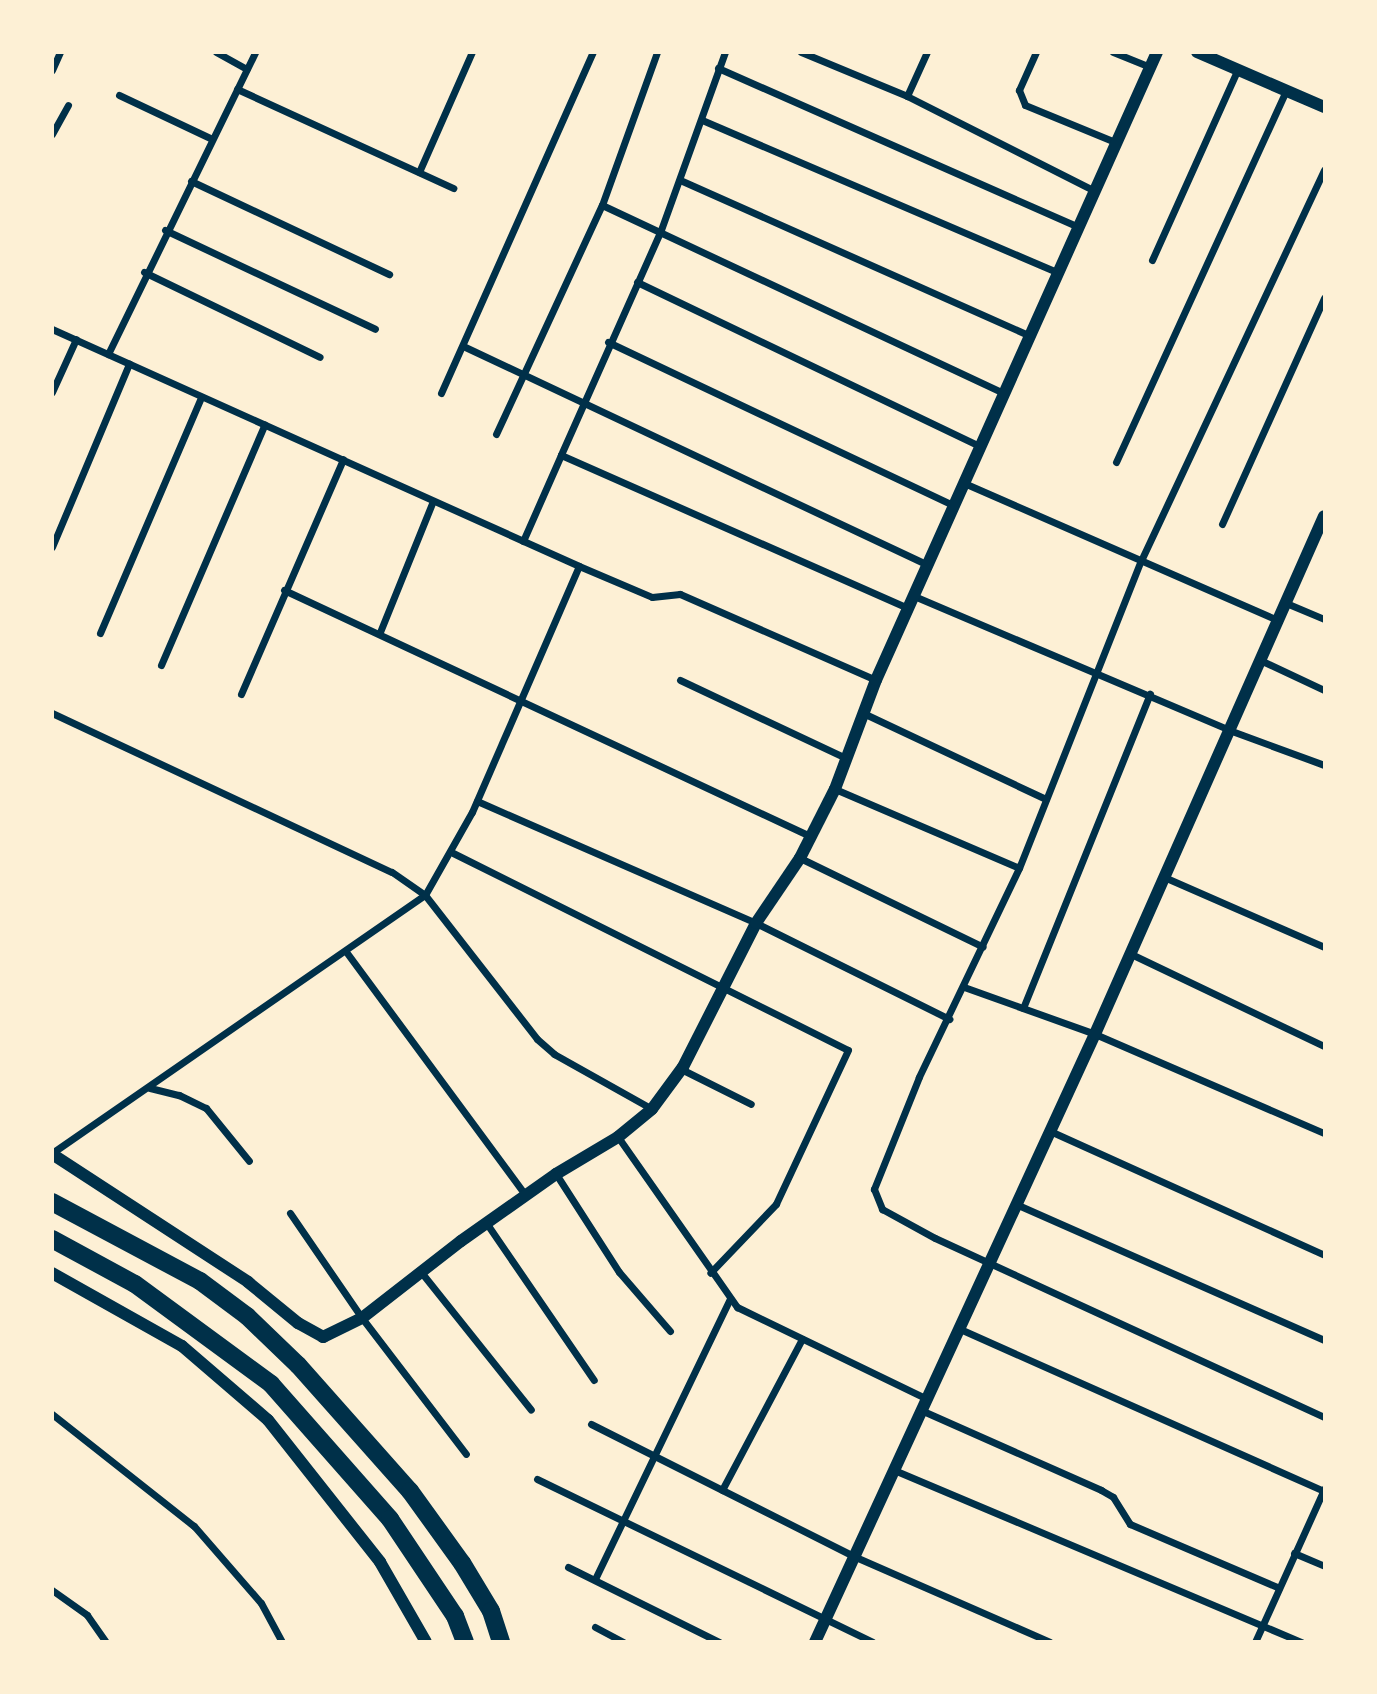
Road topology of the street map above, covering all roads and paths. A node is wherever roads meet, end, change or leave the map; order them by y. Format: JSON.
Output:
{"nodes":[{"id":1,"x":60,"y":52,"type":"edge"},
{"id":2,"x":216,"y":52,"type":"edge"},
{"id":3,"x":255,"y":52,"type":"edge"},
{"id":4,"x":472,"y":52,"type":"edge"},
{"id":5,"x":593,"y":52,"type":"edge"},
{"id":6,"x":657,"y":52,"type":"edge"},
{"id":7,"x":725,"y":52,"type":"edge"},
{"id":8,"x":801,"y":52,"type":"edge"},
{"id":9,"x":926,"y":52,"type":"edge"},
{"id":10,"x":1036,"y":52,"type":"edge"},
{"id":11,"x":1114,"y":52,"type":"edge"},
{"id":12,"x":1157,"y":52,"type":"edge"},
{"id":13,"x":1197,"y":52,"type":"edge"},
{"id":14,"x":1150,"y":67,"type":"junction"},
{"id":15,"x":718,"y":68,"type":"junction"},
{"id":16,"x":247,"y":69,"type":"junction"},
{"id":17,"x":52,"y":70,"type":"edge"},
{"id":18,"x":1237,"y":71,"type":"junction"},
{"id":19,"x":237,"y":89,"type":"junction"},
{"id":20,"x":1286,"y":91,"type":"junction"},
{"id":21,"x":119,"y":95,"type":"dead end"},
{"id":22,"x":907,"y":96,"type":"junction"},
{"id":23,"x":1324,"y":104,"type":"edge"},
{"id":24,"x":68,"y":105,"type":"dead end"},
{"id":25,"x":702,"y":120,"type":"junction"},
{"id":26,"x":52,"y":134,"type":"edge"},
{"id":27,"x":212,"y":139,"type":"junction"},
{"id":28,"x":1117,"y":143,"type":"junction"},
{"id":29,"x":1325,"y":170,"type":"edge"},
{"id":30,"x":419,"y":172,"type":"junction"},
{"id":31,"x":680,"y":180,"type":"junction"},
{"id":32,"x":191,"y":181,"type":"junction"},
{"id":33,"x":453,"y":188,"type":"dead end"},
{"id":34,"x":1093,"y":190,"type":"junction"},
{"id":35,"x":602,"y":205,"type":"junction"},
{"id":36,"x":1076,"y":226,"type":"junction"},
{"id":37,"x":165,"y":230,"type":"junction"},
{"id":38,"x":661,"y":230,"type":"junction"},
{"id":39,"x":1152,"y":260,"type":"dead end"},
{"id":40,"x":1055,"y":271,"type":"junction"},
{"id":41,"x":144,"y":272,"type":"junction"},
{"id":42,"x":388,"y":274,"type":"dead end"},
{"id":43,"x":637,"y":282,"type":"junction"},
{"id":44,"x":1325,"y":298,"type":"edge"},
{"id":45,"x":52,"y":329,"type":"edge"},
{"id":46,"x":375,"y":329,"type":"dead end"},
{"id":47,"x":1028,"y":335,"type":"junction"},
{"id":48,"x":76,"y":339,"type":"junction"},
{"id":49,"x":608,"y":342,"type":"junction"},
{"id":50,"x":463,"y":346,"type":"junction"},
{"id":51,"x":108,"y":354,"type":"junction"},
{"id":52,"x":320,"y":357,"type":"dead end"},
{"id":53,"x":129,"y":364,"type":"junction"},
{"id":54,"x":523,"y":373,"type":"junction"},
{"id":55,"x":52,"y":392,"type":"edge"},
{"id":56,"x":441,"y":393,"type":"dead end"},
{"id":57,"x":1003,"y":393,"type":"junction"},
{"id":58,"x":201,"y":397,"type":"junction"},
{"id":59,"x":583,"y":403,"type":"junction"},
{"id":60,"x":265,"y":424,"type":"junction"},
{"id":61,"x":496,"y":434,"type":"dead end"},
{"id":62,"x":980,"y":446,"type":"junction"},
{"id":63,"x":561,"y":455,"type":"junction"},
{"id":64,"x":343,"y":459,"type":"junction"},
{"id":65,"x":1116,"y":462,"type":"dead end"},
{"id":66,"x":964,"y":483,"type":"junction"},
{"id":67,"x":433,"y":500,"type":"junction"},
{"id":68,"x":955,"y":506,"type":"junction"},
{"id":69,"x":1325,"y":516,"type":"edge"},
{"id":70,"x":1222,"y":524,"type":"dead end"},
{"id":71,"x":523,"y":541,"type":"junction"},
{"id":72,"x":52,"y":547,"type":"edge"},
{"id":73,"x":1140,"y":560,"type":"junction"},
{"id":74,"x":928,"y":565,"type":"junction"},
{"id":75,"x":579,"y":566,"type":"junction"},
{"id":76,"x":284,"y":590,"type":"junction"},
{"id":77,"x":911,"y":602,"type":"junction"},
{"id":78,"x":1286,"y":603,"type":"junction"},
{"id":79,"x":1325,"y":619,"type":"edge"},
{"id":80,"x":1277,"y":620,"type":"junction"},
{"id":81,"x":380,"y":632,"type":"junction"},
{"id":82,"x":100,"y":633,"type":"dead end"},
{"id":83,"x":1261,"y":660,"type":"junction"},
{"id":84,"x":161,"y":664,"type":"dead end"},
{"id":85,"x":1093,"y":672,"type":"junction"},
{"id":86,"x":680,"y":680,"type":"dead end"},
{"id":87,"x":876,"y":680,"type":"junction"},
{"id":88,"x":1325,"y":690,"type":"edge"},
{"id":89,"x":241,"y":694,"type":"dead end"},
{"id":90,"x":1150,"y":694,"type":"junction"},
{"id":91,"x":518,"y":698,"type":"junction"},
{"id":92,"x":52,"y":712,"type":"edge"},
{"id":93,"x":863,"y":713,"type":"junction"},
{"id":94,"x":1229,"y":730,"type":"junction"},
{"id":95,"x":846,"y":758,"type":"junction"},
{"id":96,"x":1325,"y":765,"type":"edge"},
{"id":97,"x":835,"y":789,"type":"junction"},
{"id":98,"x":1046,"y":799,"type":"junction"},
{"id":99,"x":477,"y":801,"type":"junction"},
{"id":100,"x":812,"y":837,"type":"junction"},
{"id":101,"x":453,"y":853,"type":"junction"},
{"id":102,"x":800,"y":858,"type":"junction"},
{"id":103,"x":1019,"y":868,"type":"junction"},
{"id":104,"x":1164,"y":877,"type":"junction"},
{"id":105,"x":425,"y":895,"type":"junction"},
{"id":106,"x":756,"y":923,"type":"junction"},
{"id":107,"x":983,"y":947,"type":"junction"},
{"id":108,"x":1325,"y":947,"type":"edge"},
{"id":109,"x":347,"y":953,"type":"junction"},
{"id":110,"x":1131,"y":954,"type":"junction"},
{"id":111,"x":964,"y":987,"type":"junction"},
{"id":112,"x":723,"y":988,"type":"junction"},
{"id":113,"x":1023,"y":1008,"type":"junction"},
{"id":114,"x":949,"y":1019,"type":"junction"},
{"id":115,"x":1095,"y":1034,"type":"junction"},
{"id":116,"x":1325,"y":1046,"type":"edge"},
{"id":117,"x":681,"y":1069,"type":"junction"},
{"id":118,"x":150,"y":1088,"type":"junction"},
{"id":119,"x":751,"y":1104,"type":"dead end"},
{"id":120,"x":652,"y":1109,"type":"junction"},
{"id":121,"x":1050,"y":1131,"type":"junction"},
{"id":122,"x":1325,"y":1133,"type":"edge"},
{"id":123,"x":618,"y":1137,"type":"junction"},
{"id":124,"x":52,"y":1154,"type":"edge"},
{"id":125,"x":250,"y":1161,"type":"dead end"},
{"id":126,"x":556,"y":1174,"type":"junction"},
{"id":127,"x":526,"y":1196,"type":"junction"},
{"id":128,"x":52,"y":1202,"type":"edge"},
{"id":129,"x":1018,"y":1205,"type":"junction"},
{"id":130,"x":290,"y":1213,"type":"dead end"},
{"id":131,"x":487,"y":1224,"type":"junction"},
{"id":132,"x":52,"y":1239,"type":"edge"},
{"id":133,"x":1325,"y":1255,"type":"edge"},
{"id":134,"x":991,"y":1263,"type":"junction"},
{"id":135,"x":421,"y":1272,"type":"junction"},
{"id":136,"x":52,"y":1273,"type":"edge"},
{"id":137,"x":709,"y":1273,"type":"junction"},
{"id":138,"x":729,"y":1300,"type":"junction"},
{"id":139,"x":362,"y":1318,"type":"junction"},
{"id":140,"x":960,"y":1329,"type":"junction"},
{"id":141,"x":670,"y":1331,"type":"dead end"},
{"id":142,"x":802,"y":1339,"type":"junction"},
{"id":143,"x":1325,"y":1340,"type":"edge"},
{"id":144,"x":594,"y":1380,"type":"dead end"},
{"id":145,"x":926,"y":1406,"type":"junction"},
{"id":146,"x":531,"y":1410,"type":"dead end"},
{"id":147,"x":52,"y":1414,"type":"edge"},
{"id":148,"x":1325,"y":1417,"type":"edge"},
{"id":149,"x":591,"y":1424,"type":"dead end"},
{"id":150,"x":466,"y":1454,"type":"dead end"},
{"id":151,"x":656,"y":1458,"type":"junction"},
{"id":152,"x":894,"y":1470,"type":"junction"},
{"id":153,"x":537,"y":1479,"type":"dead end"},
{"id":154,"x":722,"y":1490,"type":"junction"},
{"id":155,"x":1324,"y":1490,"type":"edge"},
{"id":156,"x":624,"y":1519,"type":"junction"},
{"id":157,"x":1294,"y":1553,"type":"junction"},
{"id":158,"x":851,"y":1555,"type":"junction"},
{"id":159,"x":1325,"y":1566,"type":"edge"},
{"id":160,"x":568,"y":1567,"type":"dead end"},
{"id":161,"x":595,"y":1579,"type":"junction"},
{"id":162,"x":1279,"y":1588,"type":"junction"},
{"id":163,"x":52,"y":1591,"type":"edge"},
{"id":164,"x":824,"y":1619,"type":"junction"},
{"id":165,"x":1262,"y":1625,"type":"junction"},
{"id":166,"x":595,"y":1627,"type":"dead end"},
{"id":167,"x":106,"y":1642,"type":"edge"},
{"id":168,"x":282,"y":1642,"type":"edge"},
{"id":169,"x":426,"y":1642,"type":"edge"},
{"id":170,"x":465,"y":1642,"type":"edge"},
{"id":171,"x":502,"y":1642,"type":"edge"},
{"id":172,"x":623,"y":1642,"type":"edge"},
{"id":173,"x":719,"y":1642,"type":"edge"},
{"id":174,"x":815,"y":1642,"type":"edge"},
{"id":175,"x":873,"y":1642,"type":"edge"},
{"id":176,"x":1050,"y":1642,"type":"edge"},
{"id":177,"x":1255,"y":1642,"type":"edge"},
{"id":178,"x":1302,"y":1642,"type":"edge"}],
"edges":[{"from":1,"to":17,"type":"street"},
{"from":2,"to":16,"type":"street"},
{"from":3,"to":16,"type":"street"},
{"from":4,"to":30,"type":"street"},
{"from":5,"to":50,"type":"street"},
{"from":6,"to":35,"type":"street"},
{"from":7,"to":15,"type":"street"},
{"from":8,"to":22,"type":"street"},
{"from":9,"to":22,"type":"street"},
{"from":10,"to":28,"type":"street"},
{"from":11,"to":14,"type":"street"},
{"from":12,"to":14,"type":"street"},
{"from":13,"to":18,"type":"street"},
{"from":14,"to":28,"type":"street"},
{"from":15,"to":25,"type":"street"},
{"from":15,"to":36,"type":"street"},
{"from":16,"to":19,"type":"street"},
{"from":18,"to":20,"type":"street"},
{"from":18,"to":39,"type":"street"},
{"from":19,"to":27,"type":"street"},
{"from":19,"to":30,"type":"street"},
{"from":20,"to":23,"type":"street"},
{"from":20,"to":65,"type":"street"},
{"from":21,"to":27,"type":"street"},
{"from":22,"to":34,"type":"street"},
{"from":24,"to":26,"type":"street"},
{"from":25,"to":31,"type":"street"},
{"from":25,"to":40,"type":"street"},
{"from":27,"to":32,"type":"street"},
{"from":28,"to":34,"type":"street"},
{"from":29,"to":73,"type":"street"},
{"from":30,"to":33,"type":"street"},
{"from":31,"to":38,"type":"street"},
{"from":31,"to":47,"type":"street"},
{"from":32,"to":37,"type":"street"},
{"from":32,"to":42,"type":"street"},
{"from":34,"to":36,"type":"street"},
{"from":35,"to":38,"type":"street"},
{"from":35,"to":54,"type":"street"},
{"from":36,"to":40,"type":"street"},
{"from":37,"to":41,"type":"street"},
{"from":37,"to":46,"type":"street"},
{"from":38,"to":43,"type":"street"},
{"from":38,"to":57,"type":"street"},
{"from":40,"to":47,"type":"street"},
{"from":41,"to":51,"type":"street"},
{"from":41,"to":52,"type":"street"},
{"from":43,"to":49,"type":"street"},
{"from":43,"to":62,"type":"street"},
{"from":44,"to":70,"type":"street"},
{"from":45,"to":48,"type":"street"},
{"from":47,"to":57,"type":"street"},
{"from":48,"to":51,"type":"street"},
{"from":48,"to":55,"type":"street"},
{"from":49,"to":59,"type":"street"},
{"from":49,"to":68,"type":"street"},
{"from":50,"to":54,"type":"street"},
{"from":50,"to":56,"type":"street"},
{"from":51,"to":53,"type":"street"},
{"from":53,"to":58,"type":"street"},
{"from":53,"to":72,"type":"street"},
{"from":54,"to":59,"type":"street"},
{"from":54,"to":61,"type":"street"},
{"from":57,"to":62,"type":"street"},
{"from":58,"to":60,"type":"street"},
{"from":58,"to":82,"type":"street"},
{"from":59,"to":63,"type":"street"},
{"from":59,"to":74,"type":"street"},
{"from":60,"to":64,"type":"street"},
{"from":60,"to":84,"type":"street"},
{"from":62,"to":66,"type":"street"},
{"from":63,"to":71,"type":"street"},
{"from":63,"to":77,"type":"street"},
{"from":64,"to":67,"type":"street"},
{"from":64,"to":76,"type":"street"},
{"from":66,"to":68,"type":"street"},
{"from":66,"to":73,"type":"street"},
{"from":67,"to":71,"type":"street"},
{"from":67,"to":81,"type":"street"},
{"from":68,"to":74,"type":"street"},
{"from":69,"to":78,"type":"street"},
{"from":71,"to":75,"type":"street"},
{"from":73,"to":80,"type":"street"},
{"from":73,"to":85,"type":"street"},
{"from":74,"to":77,"type":"street"},
{"from":75,"to":87,"type":"street"},
{"from":75,"to":91,"type":"street"},
{"from":76,"to":81,"type":"street"},
{"from":76,"to":89,"type":"street"},
{"from":77,"to":85,"type":"street"},
{"from":77,"to":87,"type":"street"},
{"from":78,"to":79,"type":"street"},
{"from":78,"to":80,"type":"street"},
{"from":80,"to":83,"type":"street"},
{"from":81,"to":91,"type":"street"},
{"from":83,"to":88,"type":"street"},
{"from":83,"to":94,"type":"street"},
{"from":85,"to":90,"type":"street"},
{"from":85,"to":98,"type":"street"},
{"from":86,"to":95,"type":"street"},
{"from":87,"to":93,"type":"street"},
{"from":90,"to":94,"type":"street"},
{"from":90,"to":113,"type":"street"},
{"from":91,"to":99,"type":"street"},
{"from":91,"to":100,"type":"street"},
{"from":92,"to":105,"type":"street"},
{"from":93,"to":95,"type":"street"},
{"from":93,"to":98,"type":"street"},
{"from":94,"to":96,"type":"street"},
{"from":94,"to":104,"type":"street"},
{"from":95,"to":97,"type":"street"},
{"from":97,"to":100,"type":"street"},
{"from":97,"to":103,"type":"street"},
{"from":98,"to":103,"type":"street"},
{"from":99,"to":101,"type":"street"},
{"from":99,"to":106,"type":"street"},
{"from":100,"to":102,"type":"street"},
{"from":101,"to":105,"type":"street"},
{"from":101,"to":112,"type":"street"},
{"from":102,"to":106,"type":"street"},
{"from":102,"to":107,"type":"street"},
{"from":103,"to":107,"type":"street"},
{"from":104,"to":108,"type":"street"},
{"from":104,"to":110,"type":"street"},
{"from":105,"to":109,"type":"street"},
{"from":105,"to":120,"type":"street"},
{"from":106,"to":112,"type":"street"},
{"from":106,"to":114,"type":"street"},
{"from":107,"to":111,"type":"street"},
{"from":109,"to":118,"type":"street"},
{"from":109,"to":127,"type":"street"},
{"from":110,"to":115,"type":"street"},
{"from":110,"to":116,"type":"street"},
{"from":111,"to":113,"type":"street"},
{"from":111,"to":114,"type":"street"},
{"from":112,"to":117,"type":"street"},
{"from":112,"to":137,"type":"street"},
{"from":113,"to":115,"type":"street"},
{"from":114,"to":134,"type":"street"},
{"from":115,"to":121,"type":"street"},
{"from":115,"to":122,"type":"street"},
{"from":117,"to":119,"type":"street"},
{"from":117,"to":120,"type":"street"},
{"from":118,"to":124,"type":"street"},
{"from":118,"to":125,"type":"street"},
{"from":120,"to":123,"type":"street"},
{"from":121,"to":129,"type":"street"},
{"from":121,"to":133,"type":"street"},
{"from":123,"to":126,"type":"street"},
{"from":123,"to":137,"type":"street"},
{"from":124,"to":139,"type":"street"},
{"from":126,"to":127,"type":"street"},
{"from":126,"to":141,"type":"street"},
{"from":127,"to":131,"type":"street"},
{"from":128,"to":171,"type":"main road"},
{"from":129,"to":134,"type":"street"},
{"from":129,"to":143,"type":"street"},
{"from":130,"to":139,"type":"street"},
{"from":131,"to":135,"type":"street"},
{"from":131,"to":144,"type":"street"},
{"from":132,"to":170,"type":"main road"},
{"from":134,"to":140,"type":"street"},
{"from":134,"to":148,"type":"street"},
{"from":135,"to":139,"type":"street"},
{"from":135,"to":146,"type":"street"},
{"from":136,"to":169,"type":"street"},
{"from":137,"to":138,"type":"street"},
{"from":138,"to":142,"type":"street"},
{"from":138,"to":151,"type":"street"},
{"from":139,"to":150,"type":"street"},
{"from":140,"to":145,"type":"street"},
{"from":140,"to":155,"type":"street"},
{"from":142,"to":145,"type":"street"},
{"from":142,"to":154,"type":"street"},
{"from":145,"to":152,"type":"street"},
{"from":145,"to":162,"type":"street"},
{"from":147,"to":168,"type":"street"},
{"from":149,"to":151,"type":"street"},
{"from":151,"to":154,"type":"street"},
{"from":151,"to":156,"type":"street"},
{"from":152,"to":158,"type":"street"},
{"from":152,"to":165,"type":"street"},
{"from":153,"to":156,"type":"street"},
{"from":154,"to":158,"type":"street"},
{"from":155,"to":157,"type":"street"},
{"from":156,"to":161,"type":"street"},
{"from":156,"to":164,"type":"street"},
{"from":157,"to":159,"type":"street"},
{"from":157,"to":162,"type":"street"},
{"from":158,"to":164,"type":"street"},
{"from":158,"to":176,"type":"street"},
{"from":160,"to":161,"type":"street"},
{"from":161,"to":173,"type":"street"},
{"from":162,"to":165,"type":"street"},
{"from":163,"to":167,"type":"street"},
{"from":164,"to":174,"type":"street"},
{"from":164,"to":175,"type":"street"},
{"from":165,"to":177,"type":"street"},
{"from":165,"to":178,"type":"street"},
{"from":166,"to":172,"type":"street"}]}
